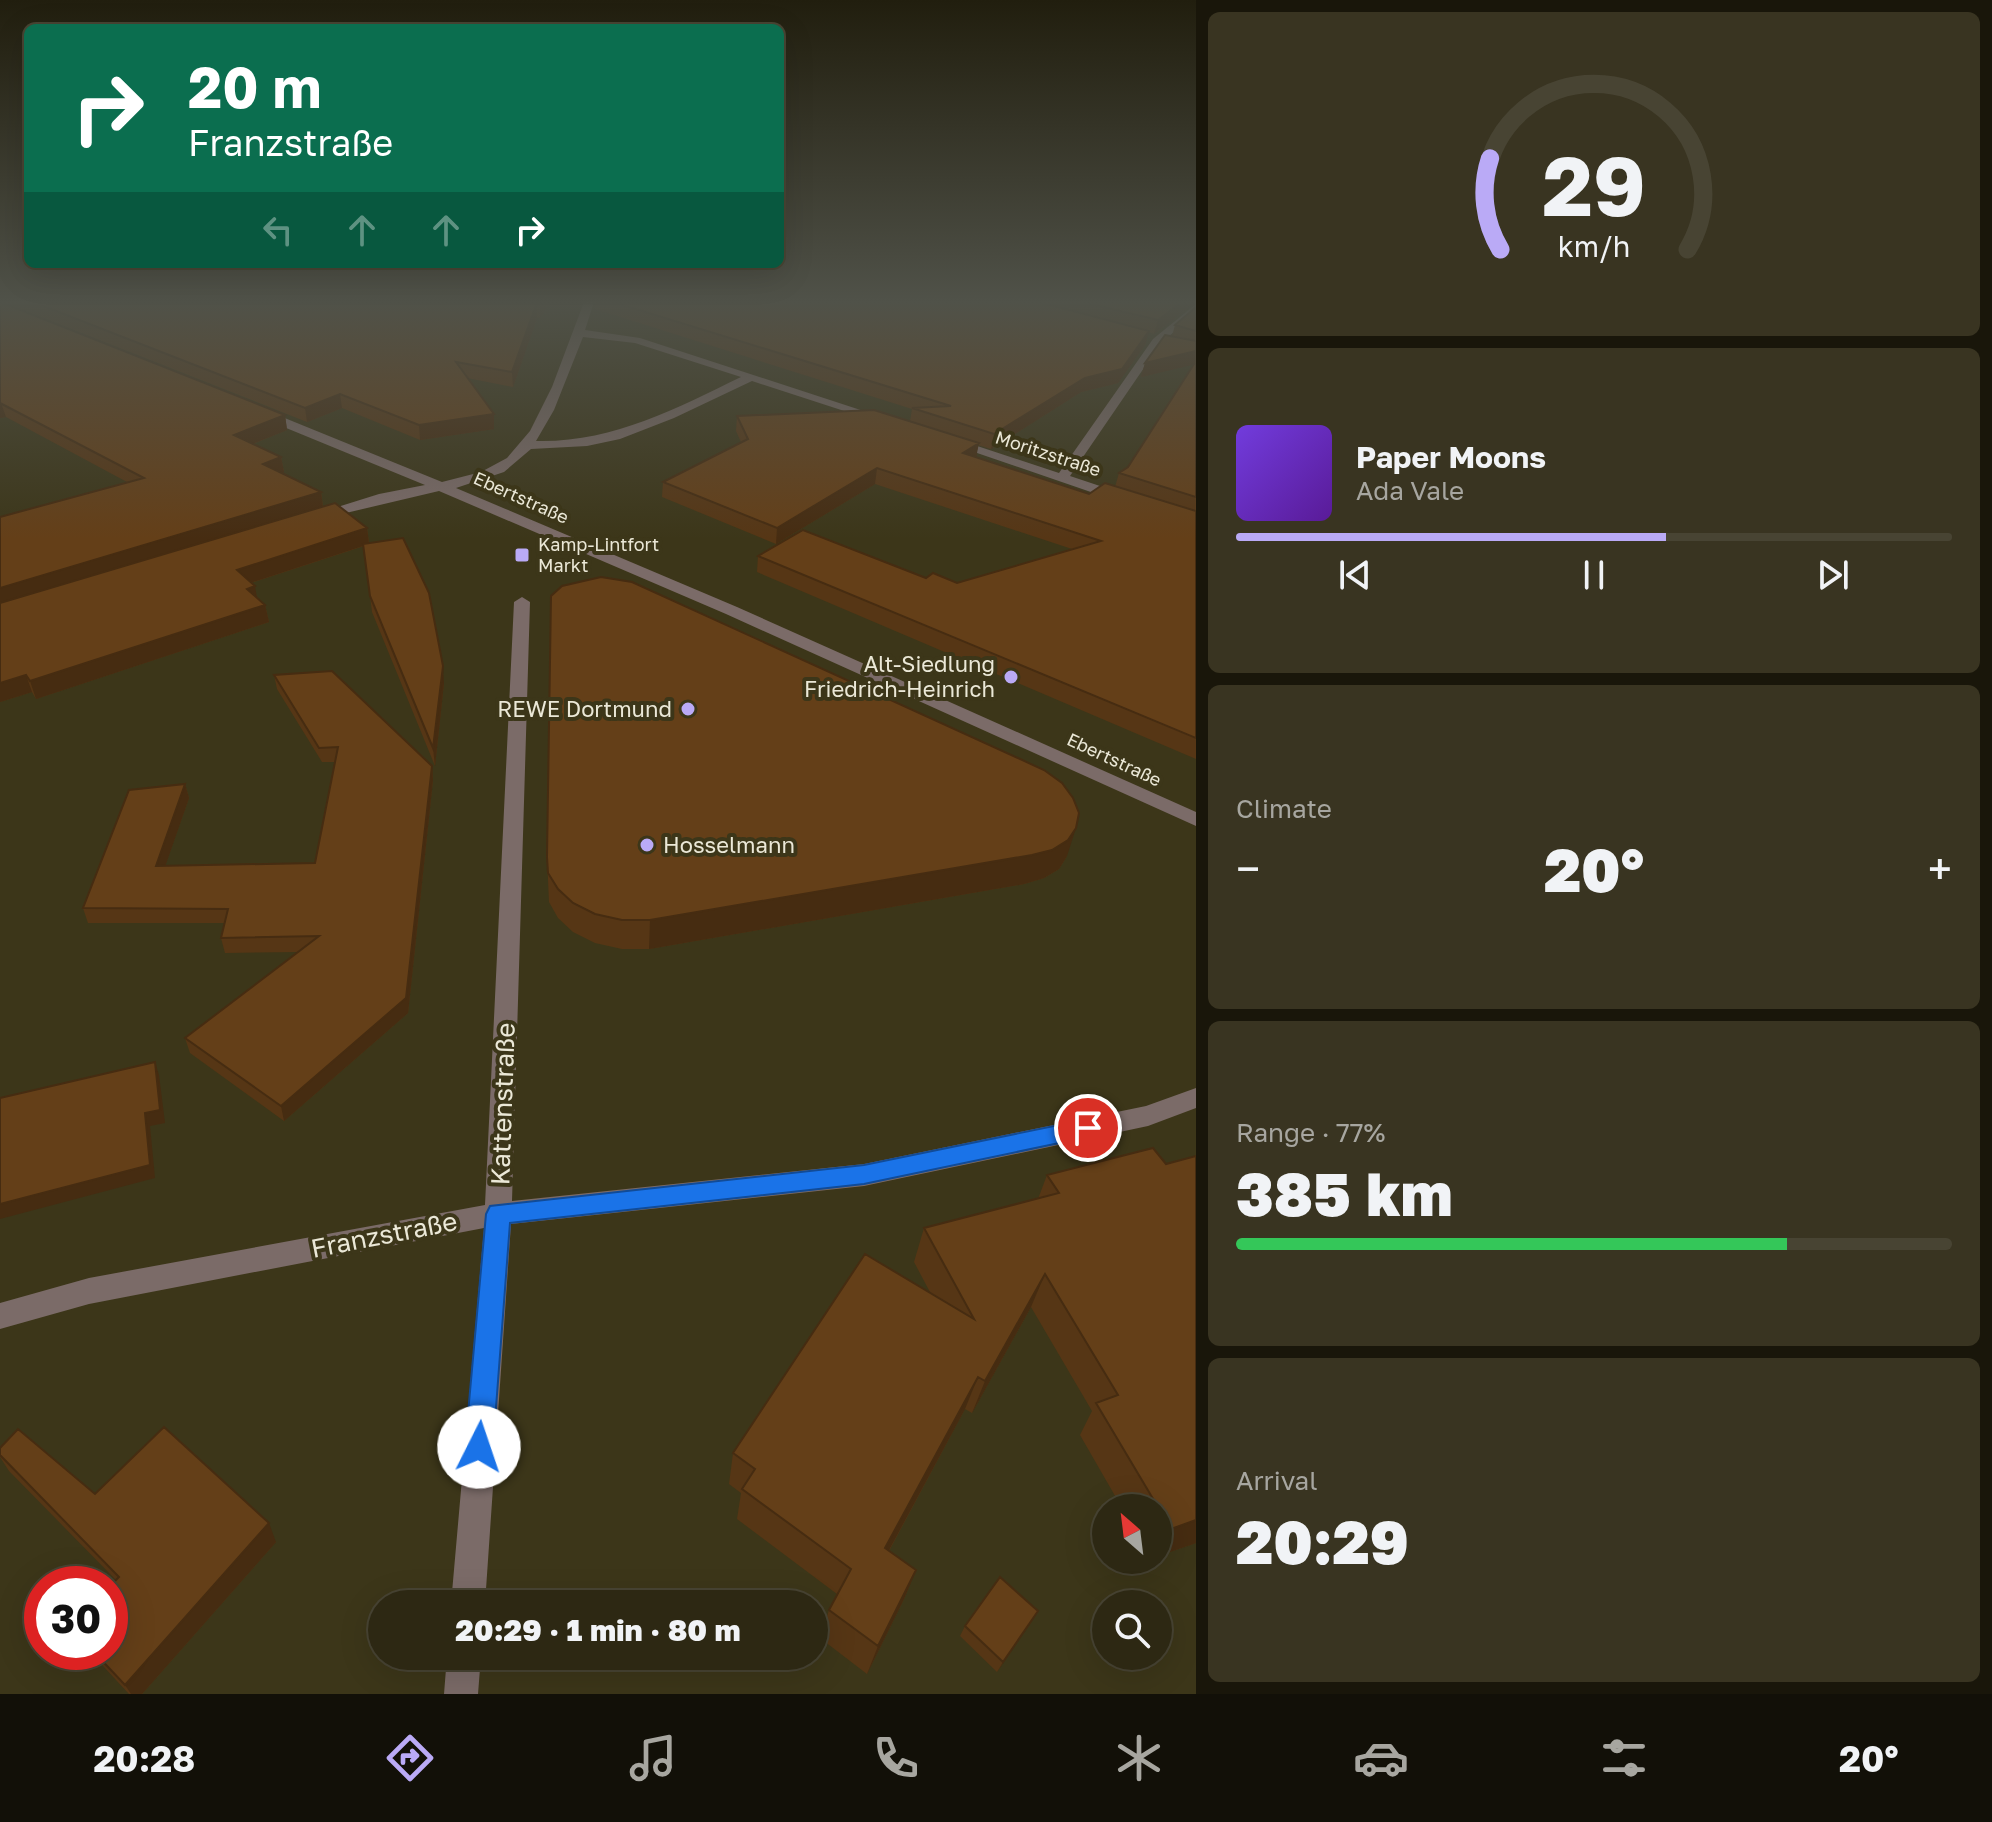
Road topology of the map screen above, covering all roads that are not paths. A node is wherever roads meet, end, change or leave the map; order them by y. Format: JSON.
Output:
{"nodes":[{"id":1,"x":559,"y":381,"type":"edge"},
{"id":2,"x":743,"y":381,"type":"edge"},
{"id":3,"x":764,"y":381,"type":"edge"},
{"id":4,"x":1135,"y":381,"type":"edge"},
{"id":5,"x":248,"y":408,"type":"edge"},
{"id":6,"x":896,"y":424,"type":"edge"},
{"id":7,"x":942,"y":439,"type":"edge"},
{"id":8,"x":527,"y":445,"type":"junction"},
{"id":9,"x":1062,"y":478,"type":"junction"},
{"id":10,"x":439,"y":484,"type":"junction"},
{"id":11,"x":1136,"y":503,"type":"edge"},
{"id":12,"x":296,"y":524,"type":"edge"},
{"id":13,"x":522,"y":602,"type":"dead end"},
{"id":14,"x":1196,"y":820,"type":"edge"},
{"id":15,"x":1196,"y":1098,"type":"edge"},
{"id":16,"x":498,"y":1214,"type":"junction"},
{"id":17,"x":0,"y":1316,"type":"edge"},
{"id":18,"x":469,"y":1590,"type":"edge"},
{"id":19,"x":463,"y":1670,"type":"edge"},
{"id":20,"x":461,"y":1694,"type":"edge"}],
"edges":[{"from":1,"to":8,"type":"street"},
{"from":2,"to":8,"type":"street"},
{"from":3,"to":6,"type":"street"},
{"from":4,"to":9,"type":"street"},
{"from":5,"to":10,"type":"street","name":"Ebertstraße"},
{"from":7,"to":9,"type":"street","name":"Moritzstraße"},
{"from":8,"to":10,"type":"street"},
{"from":9,"to":11,"type":"street","name":"Moritzstraße"},
{"from":10,"to":12,"type":"street"},
{"from":10,"to":14,"type":"street","name":"Ebertstraße"},
{"from":13,"to":16,"type":"street","name":"Kattenstraße"},
{"from":15,"to":16,"type":"street","name":"Franzstraße"},
{"from":16,"to":17,"type":"street","name":"Franzstraße"},
{"from":16,"to":18,"type":"street","name":"Kattenstraße"},
{"from":19,"to":20,"type":"street"}]}
